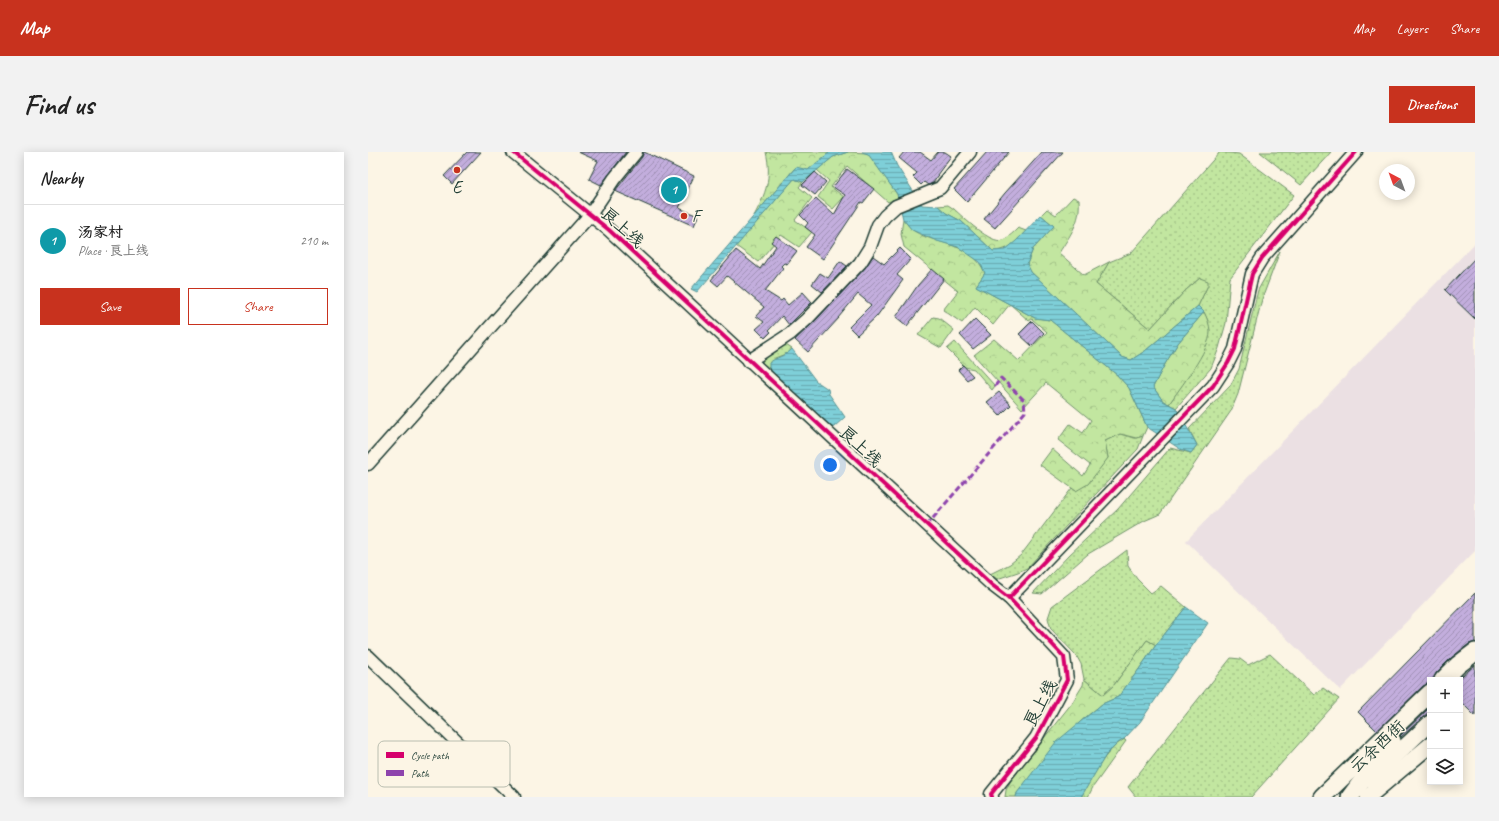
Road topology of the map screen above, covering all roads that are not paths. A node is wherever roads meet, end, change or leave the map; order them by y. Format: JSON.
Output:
{"nodes":[{"id":1,"x":513,"y":152,"type":"edge"},
{"id":2,"x":636,"y":152,"type":"edge"},
{"id":3,"x":970,"y":152,"type":"edge"},
{"id":4,"x":1356,"y":152,"type":"edge"},
{"id":5,"x":590,"y":214,"type":"junction"},
{"id":6,"x":749,"y":361,"type":"junction"},
{"id":7,"x":368,"y":464,"type":"edge"},
{"id":8,"x":1009,"y":598,"type":"junction"},
{"id":9,"x":1475,"y":652,"type":"edge"},
{"id":10,"x":368,"y":656,"type":"edge"},
{"id":11,"x":1446,"y":677,"type":"edge"},
{"id":12,"x":1427,"y":696,"type":"edge"},
{"id":13,"x":1418,"y":705,"type":"junction"},
{"id":14,"x":1427,"y":726,"type":"edge"},
{"id":15,"x":456,"y":741,"type":"edge"},
{"id":16,"x":1427,"y":748,"type":"edge"},
{"id":17,"x":504,"y":787,"type":"edge"},
{"id":18,"x":514,"y":797,"type":"edge"},
{"id":19,"x":992,"y":797,"type":"edge"},
{"id":20,"x":1322,"y":797,"type":"edge"},
{"id":21,"x":1350,"y":797,"type":"edge"},
{"id":22,"x":1368,"y":797,"type":"edge"}],
"edges":[{"from":1,"to":5,"type":"street","name":"良上线"},
{"from":2,"to":5,"type":"street"},
{"from":3,"to":6,"type":"street"},
{"from":4,"to":8,"type":"street"},
{"from":5,"to":6,"type":"street","name":"良上线"},
{"from":5,"to":7,"type":"street"},
{"from":6,"to":8,"type":"street","name":"良上线"},
{"from":8,"to":19,"type":"street","name":"良上线"},
{"from":9,"to":11,"type":"highway"},
{"from":10,"to":15,"type":"street"},
{"from":12,"to":13,"type":"highway"},
{"from":13,"to":20,"type":"highway"},
{"from":13,"to":21,"type":"highway"},
{"from":14,"to":21,"type":"main road","name":"云余西街"},
{"from":16,"to":22,"type":"main road","name":"云余西街"},
{"from":17,"to":18,"type":"street"}]}
